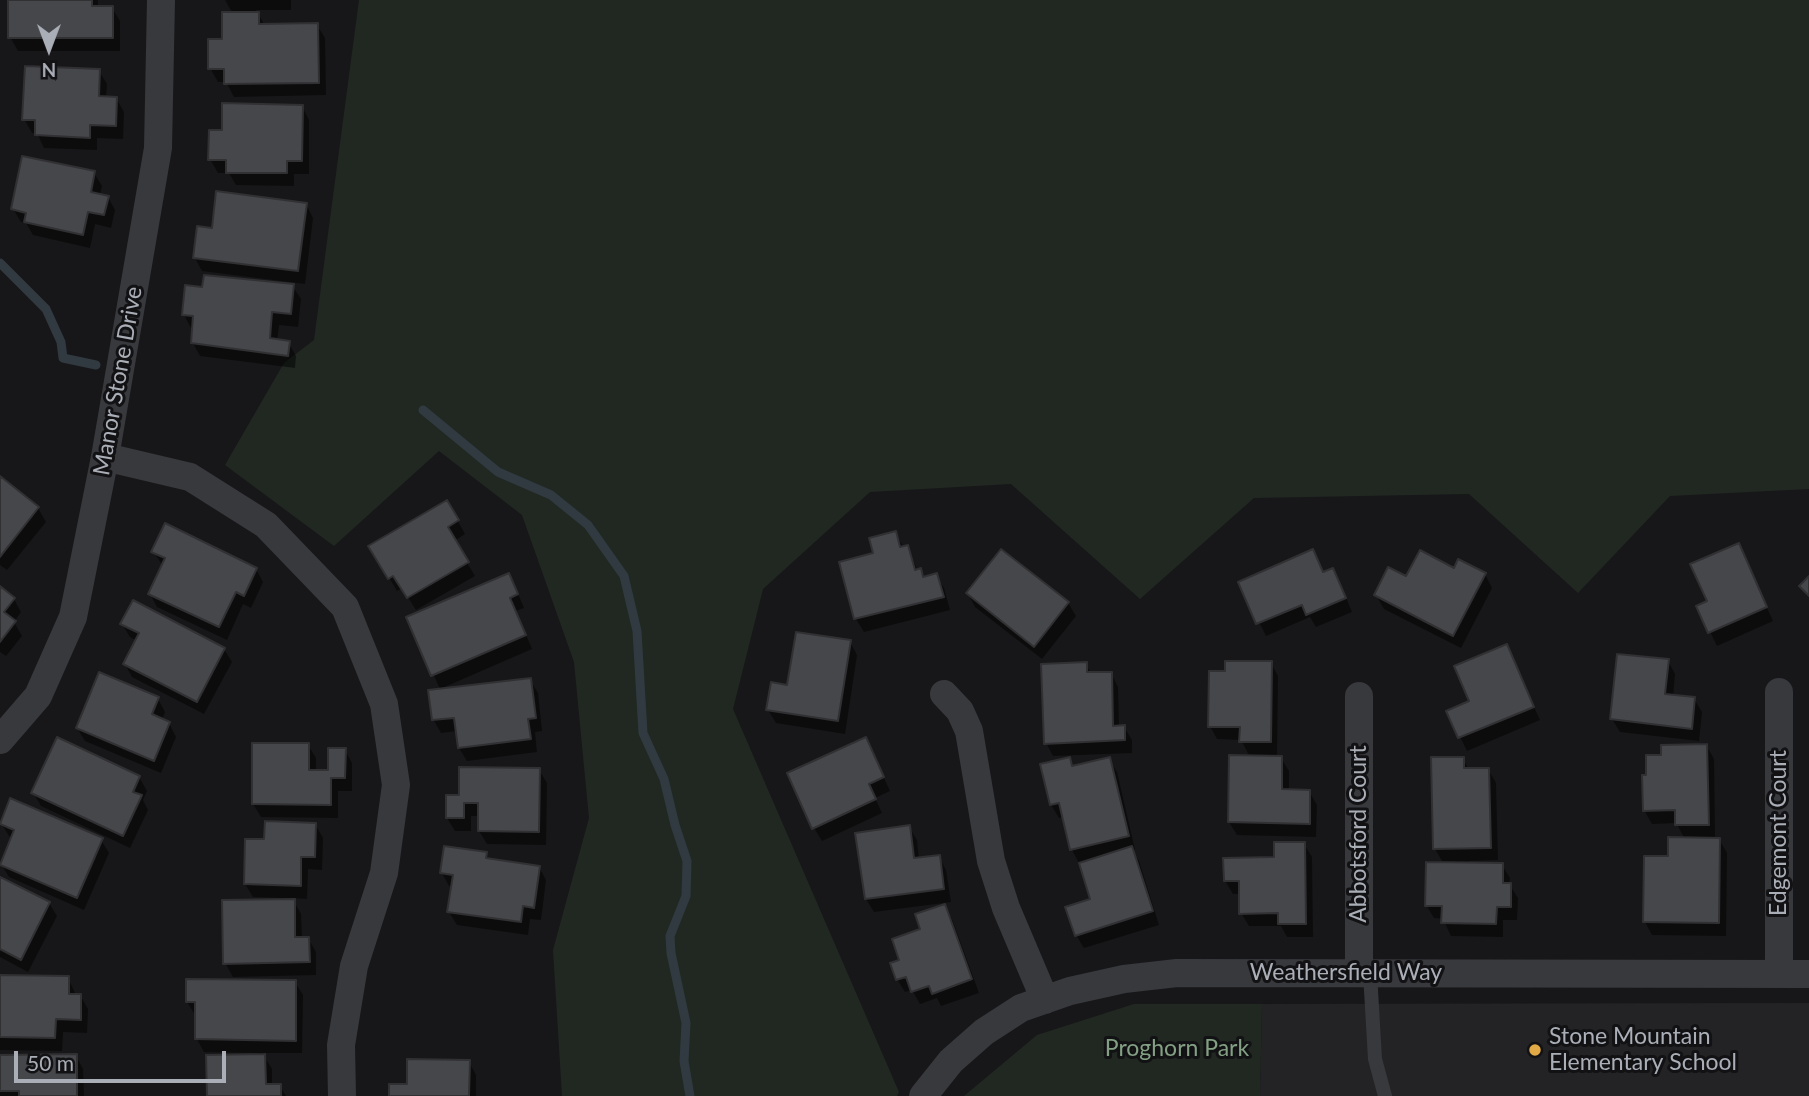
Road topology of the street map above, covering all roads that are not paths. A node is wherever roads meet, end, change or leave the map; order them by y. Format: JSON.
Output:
{"nodes":[{"id":1,"x":161,"y":0,"type":"edge"},
{"id":2,"x":106,"y":457,"type":"junction"},
{"id":3,"x":1779,"y":692,"type":"dead end"},
{"id":4,"x":944,"y":694,"type":"dead end"},
{"id":5,"x":1359,"y":696,"type":"dead end"},
{"id":6,"x":0,"y":740,"type":"edge"},
{"id":7,"x":1364,"y":973,"type":"junction"},
{"id":8,"x":1779,"y":974,"type":"junction"},
{"id":9,"x":1809,"y":974,"type":"edge"},
{"id":10,"x":1045,"y":1000,"type":"junction"},
{"id":11,"x":342,"y":1096,"type":"edge"},
{"id":12,"x":923,"y":1096,"type":"edge"},
{"id":13,"x":1385,"y":1096,"type":"edge"}],
"edges":[{"from":1,"to":2,"type":"street","name":"Manor Stone Drive"},
{"from":2,"to":6,"type":"street","name":"Manor Stone Drive"},
{"from":2,"to":11,"type":"street"},
{"from":3,"to":8,"type":"street","name":"Edgemont Court"},
{"from":4,"to":10,"type":"street"},
{"from":5,"to":7,"type":"street","name":"Abbotsford Court"},
{"from":7,"to":8,"type":"street","name":"Weathersfield Way"},
{"from":7,"to":10,"type":"street","name":"Weathersfield Way"},
{"from":7,"to":13,"type":"lane"},
{"from":8,"to":9,"type":"street","name":"Weathersfield Way"},
{"from":10,"to":12,"type":"street","name":"Weathersfield Way"}]}
